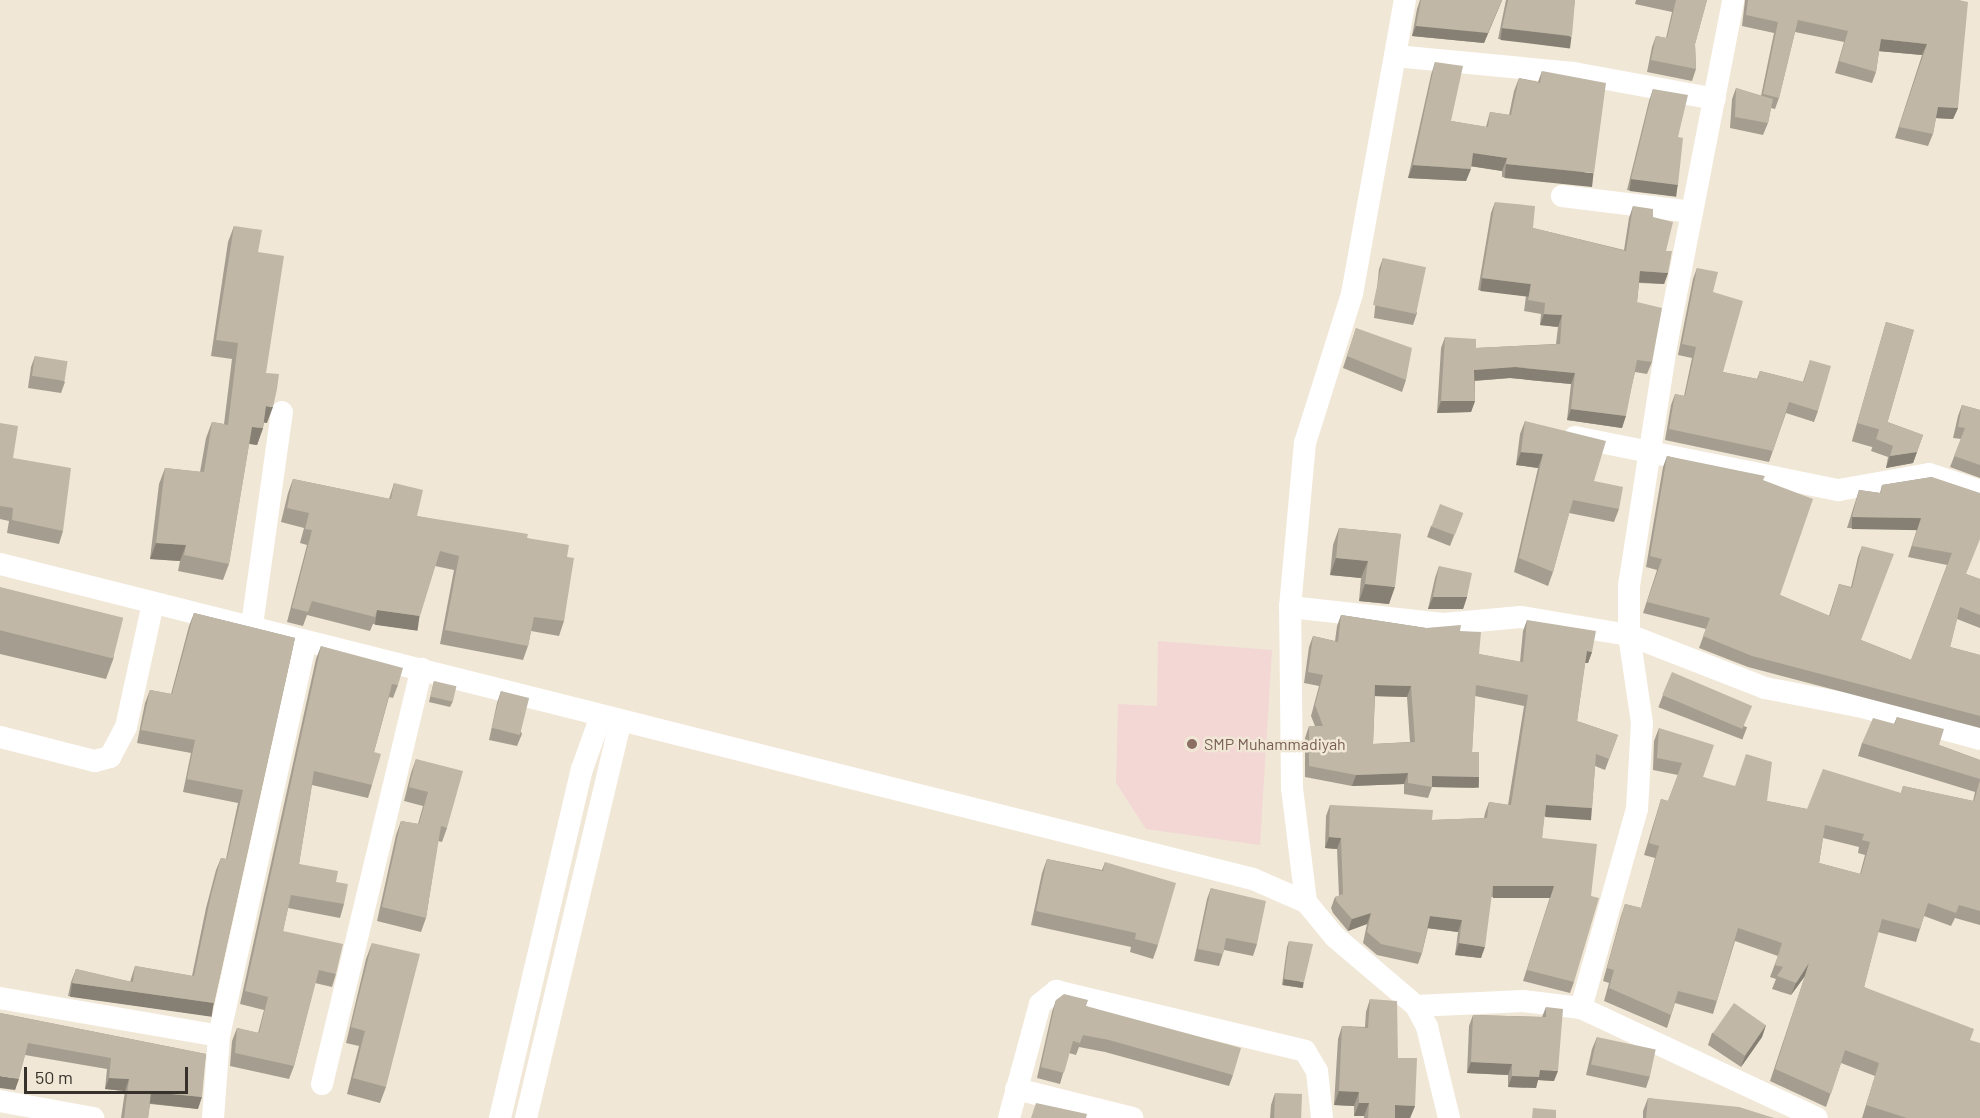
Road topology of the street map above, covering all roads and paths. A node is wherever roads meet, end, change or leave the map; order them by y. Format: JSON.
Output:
{"nodes":[{"id":1,"x":1405,"y":0,"type":"edge"},
{"id":2,"x":1732,"y":0,"type":"edge"},
{"id":3,"x":1395,"y":56,"type":"junction"},
{"id":4,"x":1715,"y":99,"type":"junction"},
{"id":5,"x":1562,"y":196,"type":"dead end"},
{"id":6,"x":1692,"y":212,"type":"junction"},
{"id":7,"x":282,"y":412,"type":"dead end"},
{"id":8,"x":1549,"y":430,"type":"edge"},
{"id":9,"x":1649,"y":455,"type":"junction"},
{"id":10,"x":1980,"y":491,"type":"edge"},
{"id":11,"x":0,"y":564,"type":"edge"},
{"id":12,"x":153,"y":603,"type":"junction"},
{"id":13,"x":1290,"y":607,"type":"junction"},
{"id":14,"x":252,"y":625,"type":"junction"},
{"id":15,"x":1629,"y":635,"type":"junction"},
{"id":16,"x":306,"y":641,"type":"junction"},
{"id":17,"x":422,"y":669,"type":"junction"},
{"id":18,"x":610,"y":719,"type":"junction"},
{"id":19,"x":0,"y":737,"type":"edge"},
{"id":20,"x":1980,"y":739,"type":"edge"},
{"id":21,"x":1306,"y":902,"type":"junction"},
{"id":22,"x":0,"y":998,"type":"edge"},
{"id":23,"x":1416,"y":1006,"type":"junction"},
{"id":24,"x":1581,"y":1008,"type":"junction"},
{"id":25,"x":219,"y":1036,"type":"junction"},
{"id":26,"x":322,"y":1083,"type":"dead end"},
{"id":27,"x":1016,"y":1089,"type":"junction"},
{"id":28,"x":0,"y":1101,"type":"edge"},
{"id":29,"x":93,"y":1118,"type":"edge"},
{"id":30,"x":213,"y":1118,"type":"edge"},
{"id":31,"x":500,"y":1118,"type":"edge"},
{"id":32,"x":526,"y":1118,"type":"edge"},
{"id":33,"x":1009,"y":1118,"type":"edge"},
{"id":34,"x":1132,"y":1118,"type":"edge"},
{"id":35,"x":1322,"y":1118,"type":"edge"},
{"id":36,"x":1449,"y":1118,"type":"edge"},
{"id":37,"x":1817,"y":1118,"type":"edge"}],
"edges":[{"from":1,"to":3,"type":"street"},
{"from":2,"to":4,"type":"street"},
{"from":3,"to":4,"type":"street"},
{"from":3,"to":13,"type":"street"},
{"from":4,"to":6,"type":"street"},
{"from":5,"to":6,"type":"street"},
{"from":6,"to":9,"type":"street"},
{"from":7,"to":14,"type":"street"},
{"from":8,"to":9,"type":"street"},
{"from":9,"to":10,"type":"street"},
{"from":9,"to":15,"type":"street"},
{"from":11,"to":12,"type":"street"},
{"from":12,"to":14,"type":"street"},
{"from":12,"to":19,"type":"street"},
{"from":13,"to":15,"type":"street"},
{"from":13,"to":21,"type":"street"},
{"from":14,"to":16,"type":"street"},
{"from":15,"to":20,"type":"street"},
{"from":15,"to":24,"type":"street"},
{"from":16,"to":17,"type":"street"},
{"from":16,"to":25,"type":"street"},
{"from":17,"to":18,"type":"street"},
{"from":17,"to":26,"type":"street"},
{"from":18,"to":21,"type":"street"},
{"from":18,"to":31,"type":"street"},
{"from":18,"to":32,"type":"street"},
{"from":21,"to":23,"type":"street"},
{"from":22,"to":25,"type":"street"},
{"from":23,"to":24,"type":"street"},
{"from":23,"to":36,"type":"street"},
{"from":24,"to":37,"type":"street"},
{"from":25,"to":30,"type":"street"},
{"from":27,"to":33,"type":"street"},
{"from":27,"to":34,"type":"street"},
{"from":27,"to":35,"type":"street"},
{"from":28,"to":29,"type":"street"}]}
